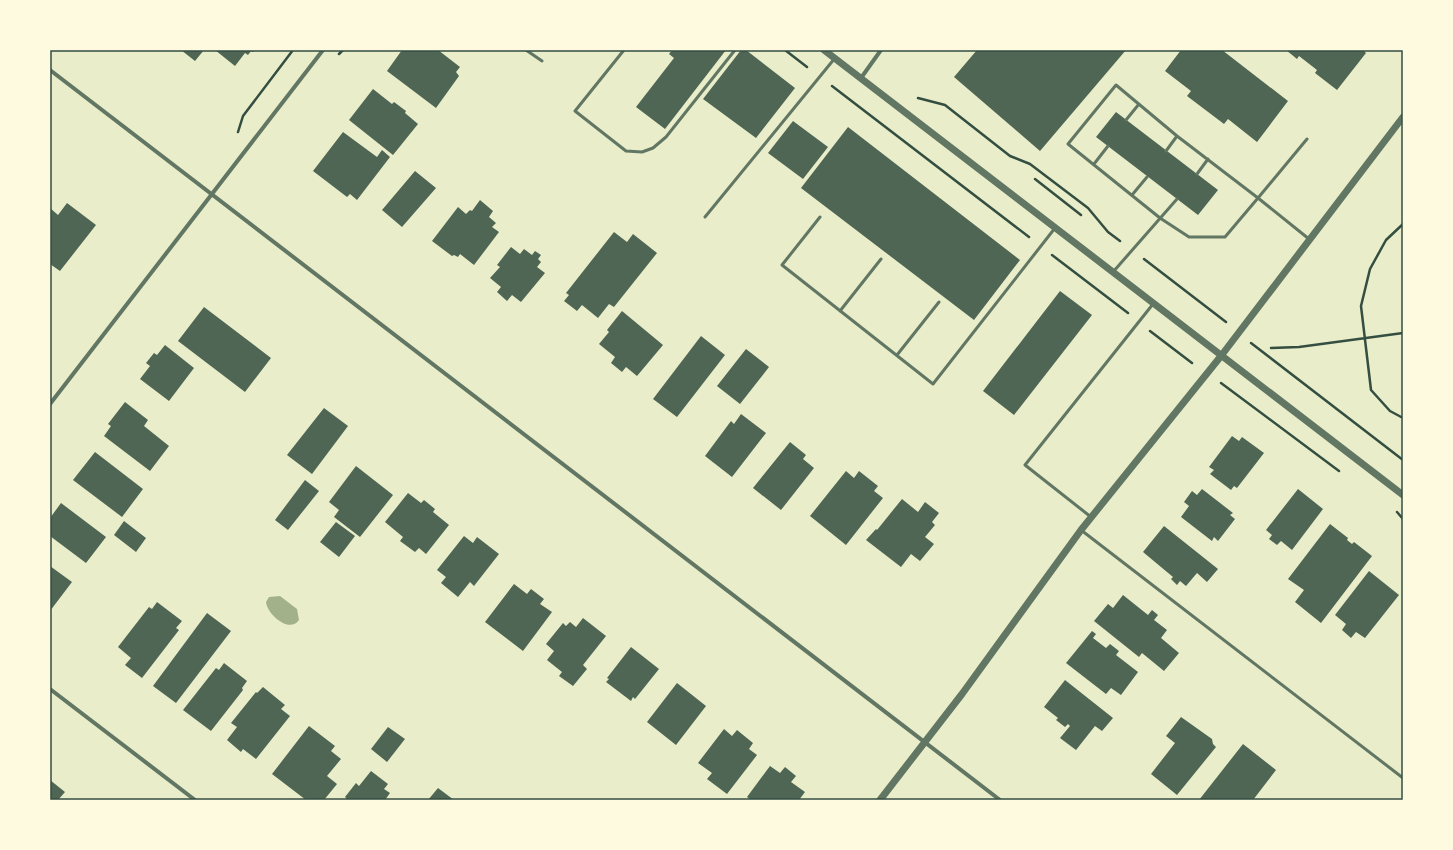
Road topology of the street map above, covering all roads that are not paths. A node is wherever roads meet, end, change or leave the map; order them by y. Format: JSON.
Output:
{"nodes":[{"id":1,"x":323,"y":50,"type":"edge"},
{"id":2,"x":526,"y":50,"type":"edge"},
{"id":3,"x":624,"y":50,"type":"edge"},
{"id":4,"x":735,"y":50,"type":"edge"},
{"id":5,"x":824,"y":50,"type":"edge"},
{"id":6,"x":881,"y":50,"type":"edge"},
{"id":7,"x":835,"y":58,"type":"junction"},
{"id":8,"x":542,"y":61,"type":"dead end"},
{"id":9,"x":50,"y":70,"type":"edge"},
{"id":10,"x":860,"y":78,"type":"junction"},
{"id":11,"x":1139,"y":104,"type":"junction"},
{"id":12,"x":1403,"y":117,"type":"edge"},
{"id":13,"x":1126,"y":120,"type":"dead end"},
{"id":14,"x":1177,"y":136,"type":"junction"},
{"id":15,"x":1307,"y":139,"type":"dead end"},
{"id":16,"x":1108,"y":146,"type":"dead end"},
{"id":17,"x":1166,"y":151,"type":"dead end"},
{"id":18,"x":1208,"y":159,"type":"junction"},
{"id":19,"x":1094,"y":164,"type":"junction"},
{"id":20,"x":1197,"y":174,"type":"dead end"},
{"id":21,"x":1147,"y":177,"type":"dead end"},
{"id":22,"x":212,"y":193,"type":"junction"},
{"id":23,"x":1132,"y":195,"type":"junction"},
{"id":24,"x":1258,"y":198,"type":"junction"},
{"id":25,"x":1176,"y":199,"type":"dead end"},
{"id":26,"x":820,"y":216,"type":"dead end"},
{"id":27,"x":705,"y":217,"type":"dead end"},
{"id":28,"x":1160,"y":218,"type":"junction"},
{"id":29,"x":1055,"y":228,"type":"junction"},
{"id":30,"x":1309,"y":239,"type":"junction"},
{"id":31,"x":881,"y":259,"type":"dead end"},
{"id":32,"x":1113,"y":272,"type":"junction"},
{"id":33,"x":939,"y":302,"type":"dead end"},
{"id":34,"x":1153,"y":303,"type":"junction"},
{"id":35,"x":840,"y":311,"type":"junction"},
{"id":36,"x":897,"y":355,"type":"junction"},
{"id":37,"x":1221,"y":356,"type":"junction"},
{"id":38,"x":50,"y":404,"type":"edge"},
{"id":39,"x":1403,"y":495,"type":"edge"},
{"id":40,"x":1091,"y":517,"type":"junction"},
{"id":41,"x":1081,"y":530,"type":"junction"},
{"id":42,"x":50,"y":689,"type":"edge"},
{"id":43,"x":925,"y":742,"type":"junction"},
{"id":44,"x":1403,"y":778,"type":"edge"},
{"id":45,"x":195,"y":800,"type":"edge"},
{"id":46,"x":880,"y":800,"type":"edge"},
{"id":47,"x":1000,"y":800,"type":"edge"}],
"edges":[{"from":1,"to":22,"type":"street"},
{"from":2,"to":8,"type":"lane"},
{"from":3,"to":4,"type":"lane"},
{"from":5,"to":7,"type":"street"},
{"from":6,"to":10,"type":"street"},
{"from":7,"to":10,"type":"street"},
{"from":7,"to":27,"type":"lane"},
{"from":9,"to":22,"type":"street"},
{"from":10,"to":29,"type":"street"},
{"from":11,"to":13,"type":"lane"},
{"from":11,"to":14,"type":"lane"},
{"from":11,"to":19,"type":"lane"},
{"from":12,"to":30,"type":"street"},
{"from":14,"to":17,"type":"lane"},
{"from":14,"to":18,"type":"lane"},
{"from":15,"to":24,"type":"lane"},
{"from":16,"to":19,"type":"lane"},
{"from":18,"to":20,"type":"lane"},
{"from":18,"to":24,"type":"lane"},
{"from":19,"to":23,"type":"lane"},
{"from":21,"to":23,"type":"lane"},
{"from":22,"to":38,"type":"street"},
{"from":22,"to":43,"type":"street"},
{"from":23,"to":28,"type":"lane"},
{"from":24,"to":28,"type":"lane"},
{"from":24,"to":30,"type":"lane"},
{"from":25,"to":28,"type":"lane"},
{"from":26,"to":35,"type":"lane"},
{"from":28,"to":32,"type":"lane"},
{"from":29,"to":32,"type":"street"},
{"from":29,"to":36,"type":"lane"},
{"from":30,"to":37,"type":"street"},
{"from":31,"to":35,"type":"lane"},
{"from":32,"to":34,"type":"street"},
{"from":33,"to":36,"type":"lane"},
{"from":34,"to":37,"type":"street"},
{"from":34,"to":40,"type":"lane"},
{"from":35,"to":36,"type":"lane"},
{"from":37,"to":39,"type":"street"},
{"from":37,"to":40,"type":"street"},
{"from":40,"to":41,"type":"street"},
{"from":41,"to":43,"type":"street"},
{"from":41,"to":44,"type":"lane"},
{"from":42,"to":45,"type":"street"},
{"from":43,"to":46,"type":"street"},
{"from":43,"to":47,"type":"street"}]}
